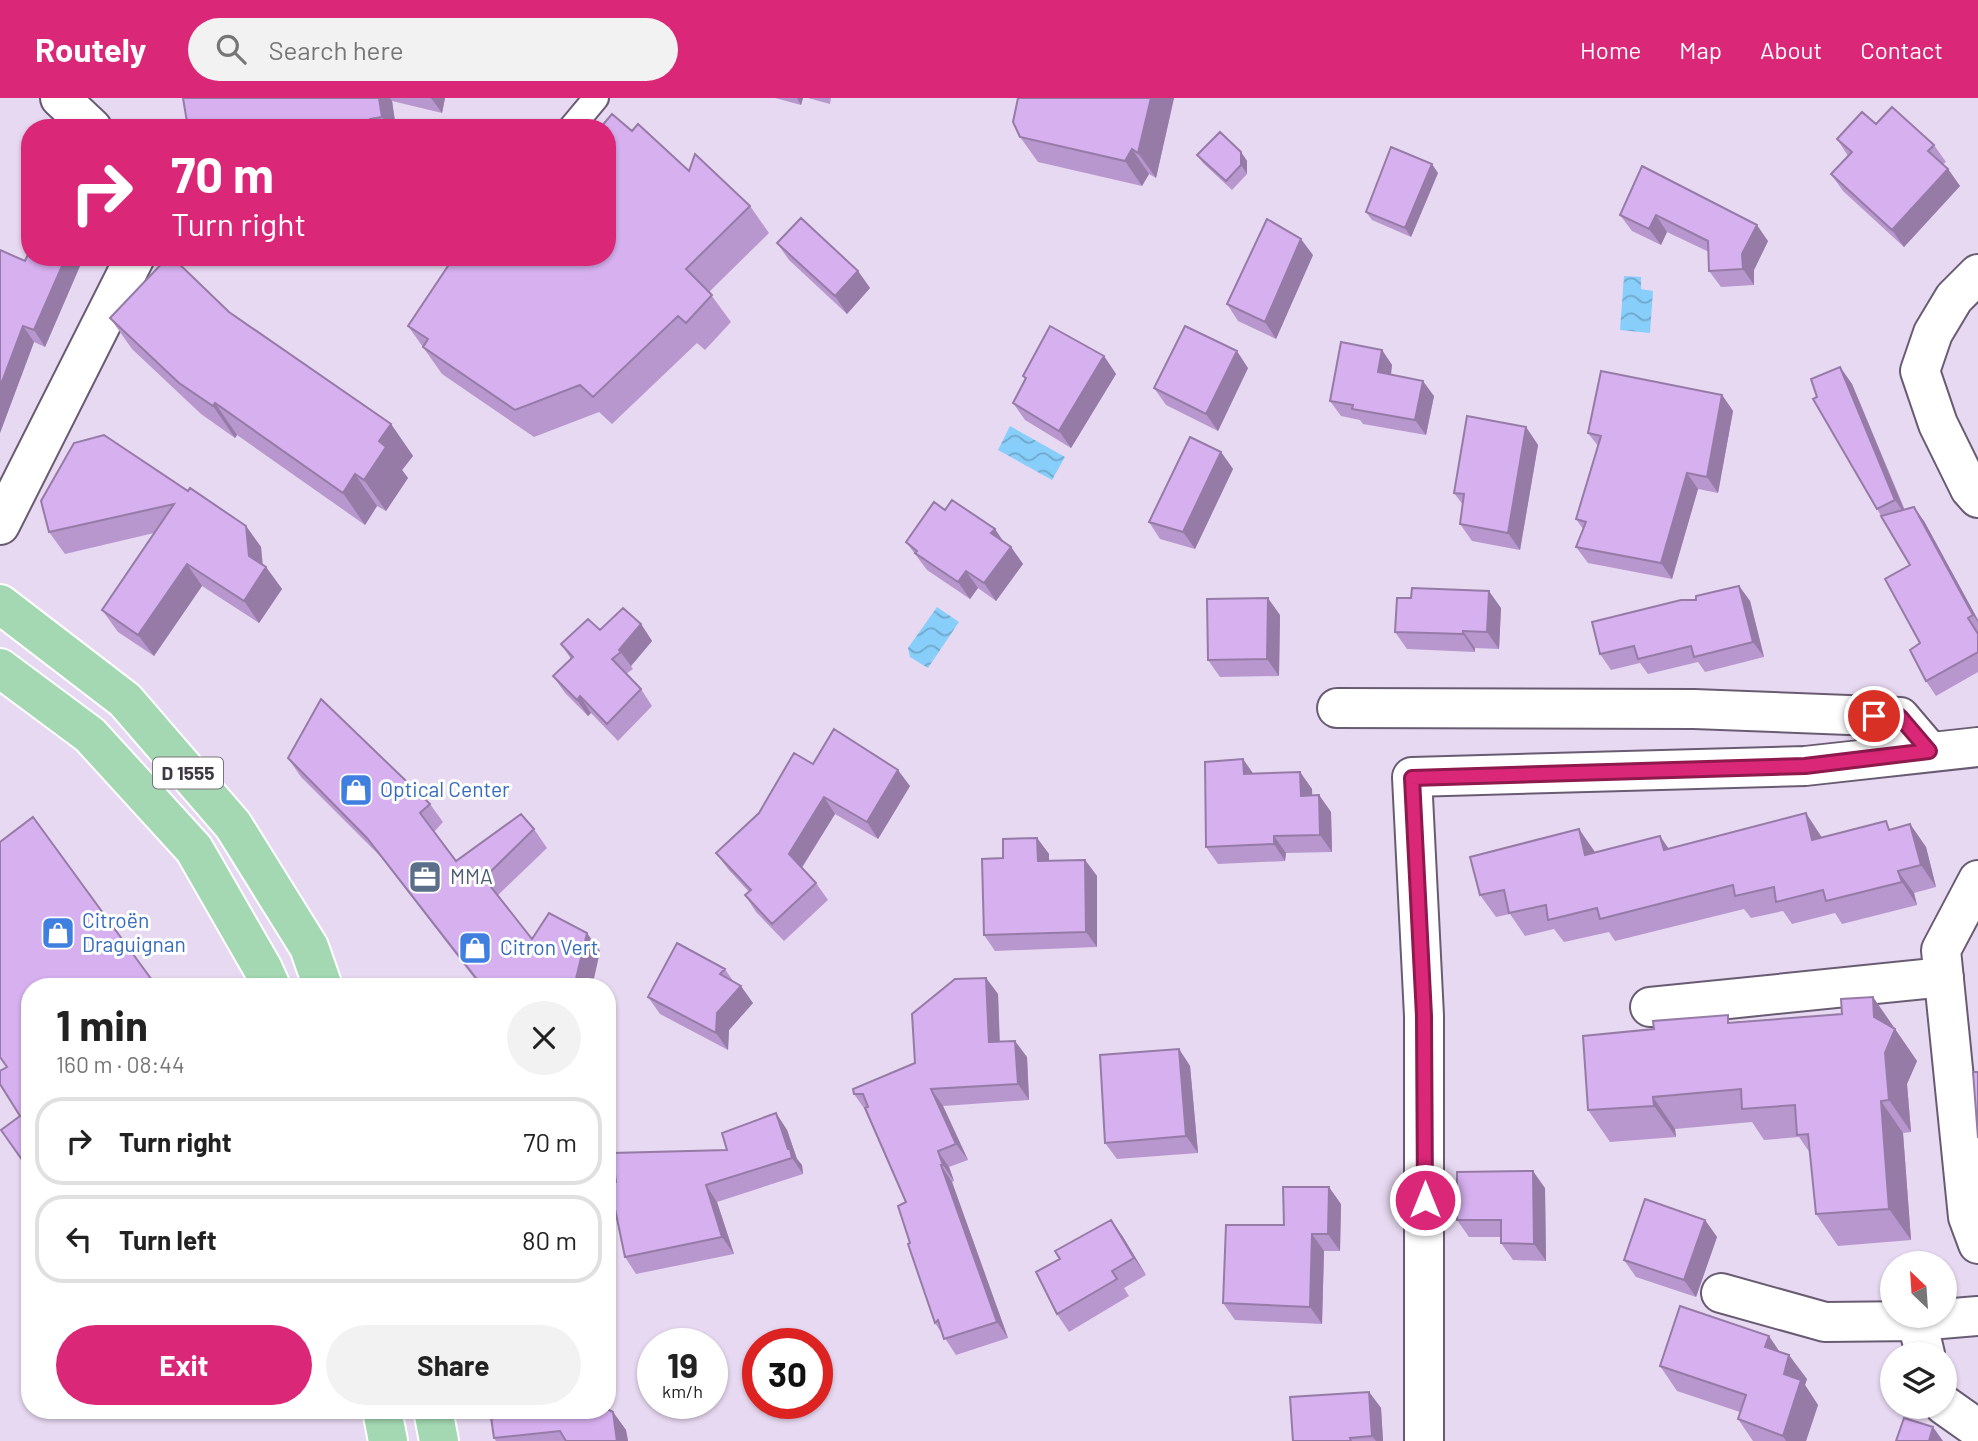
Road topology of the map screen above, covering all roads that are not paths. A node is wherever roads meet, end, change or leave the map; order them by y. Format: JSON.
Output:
{"nodes":[{"id":1,"x":60,"y":98,"type":"edge"},
{"id":2,"x":596,"y":98,"type":"edge"},
{"id":3,"x":82,"y":119,"type":"edge"},
{"id":4,"x":578,"y":119,"type":"edge"},
{"id":5,"x":130,"y":266,"type":"edge"},
{"id":6,"x":1978,"y":274,"type":"edge"},
{"id":7,"x":1978,"y":498,"type":"edge"},
{"id":8,"x":0,"y":525,"type":"edge"},
{"id":9,"x":0,"y":604,"type":"edge"},
{"id":10,"x":0,"y":668,"type":"edge"},
{"id":11,"x":1337,"y":708,"type":"dead end"},
{"id":12,"x":1978,"y":747,"type":"edge"},
{"id":13,"x":1929,"y":751,"type":"junction"},
{"id":14,"x":1978,"y":880,"type":"edge"},
{"id":15,"x":1944,"y":977,"type":"junction"},
{"id":16,"x":267,"y":978,"type":"edge"},
{"id":17,"x":320,"y":978,"type":"edge"},
{"id":18,"x":1650,"y":1007,"type":"dead end"},
{"id":19,"x":1978,"y":1244,"type":"edge"},
{"id":20,"x":1721,"y":1293,"type":"dead end"},
{"id":21,"x":1978,"y":1316,"type":"edge"},
{"id":22,"x":1921,"y":1338,"type":"edge"},
{"id":23,"x":1957,"y":1414,"type":"edge"},
{"id":24,"x":384,"y":1419,"type":"edge"},
{"id":25,"x":435,"y":1419,"type":"edge"},
{"id":26,"x":1978,"y":1429,"type":"edge"},
{"id":27,"x":388,"y":1441,"type":"edge"},
{"id":28,"x":439,"y":1441,"type":"edge"},
{"id":29,"x":1424,"y":1441,"type":"edge"}],
"edges":[{"from":1,"to":3,"type":"street"},
{"from":2,"to":4,"type":"lane"},
{"from":5,"to":8,"type":"street"},
{"from":6,"to":7,"type":"street"},
{"from":9,"to":17,"type":"main road","number":"D 1555"},
{"from":10,"to":16,"type":"main road","number":"D 1555"},
{"from":11,"to":13,"type":"street"},
{"from":12,"to":13,"type":"street"},
{"from":13,"to":29,"type":"street"},
{"from":14,"to":15,"type":"street"},
{"from":15,"to":18,"type":"street"},
{"from":15,"to":19,"type":"street"},
{"from":20,"to":22,"type":"street"},
{"from":21,"to":22,"type":"street"},
{"from":23,"to":26,"type":"street"},
{"from":24,"to":27,"type":"main road"},
{"from":25,"to":28,"type":"main road"}]}
